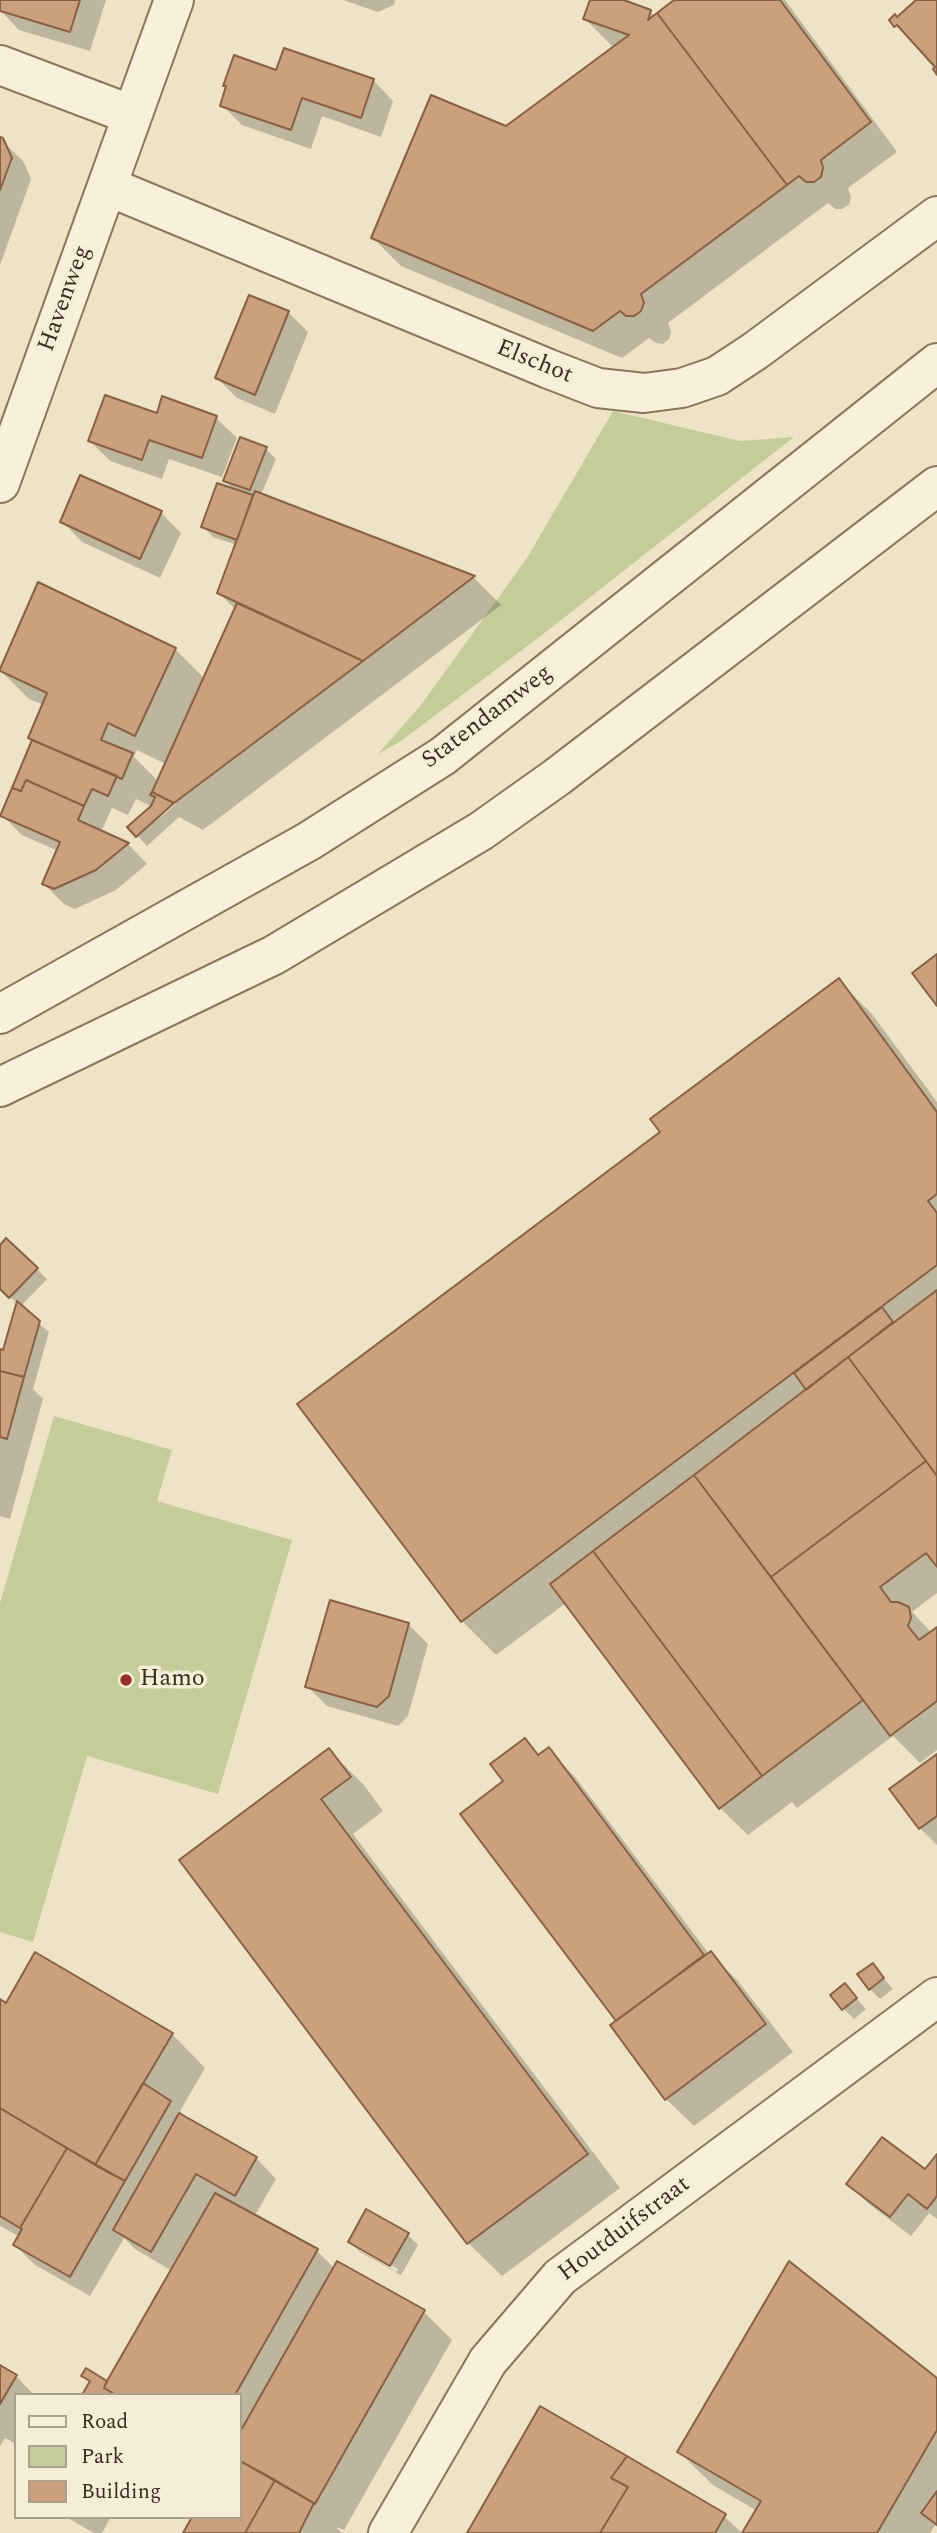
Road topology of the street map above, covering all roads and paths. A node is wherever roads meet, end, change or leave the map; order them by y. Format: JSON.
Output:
{"nodes":[{"id":1,"x":174,"y":0,"type":"edge"},
{"id":2,"x":0,"y":65,"type":"edge"},
{"id":3,"x":132,"y":115,"type":"junction"},
{"id":4,"x":107,"y":186,"type":"junction"},
{"id":5,"x":937,"y":216,"type":"edge"},
{"id":6,"x":937,"y":363,"type":"edge"},
{"id":7,"x":0,"y":483,"type":"edge"},
{"id":8,"x":937,"y":486,"type":"edge"},
{"id":9,"x":0,"y":1014,"type":"edge"},
{"id":10,"x":5,"y":1076,"type":"edge"},
{"id":11,"x":937,"y":1997,"type":"edge"},
{"id":12,"x":388,"y":2533,"type":"edge"}],
"edges":[{"from":1,"to":3,"type":"street","name":"Havenweg"},
{"from":2,"to":3,"type":"street"},
{"from":3,"to":4,"type":"street","name":"Havenweg"},
{"from":4,"to":5,"type":"street","name":"Elschot"},
{"from":4,"to":7,"type":"street","name":"Havenweg"},
{"from":6,"to":9,"type":"street","name":"Statendamweg"},
{"from":8,"to":10,"type":"street"},
{"from":11,"to":12,"type":"street","name":"Houtduifstraat"}]}
